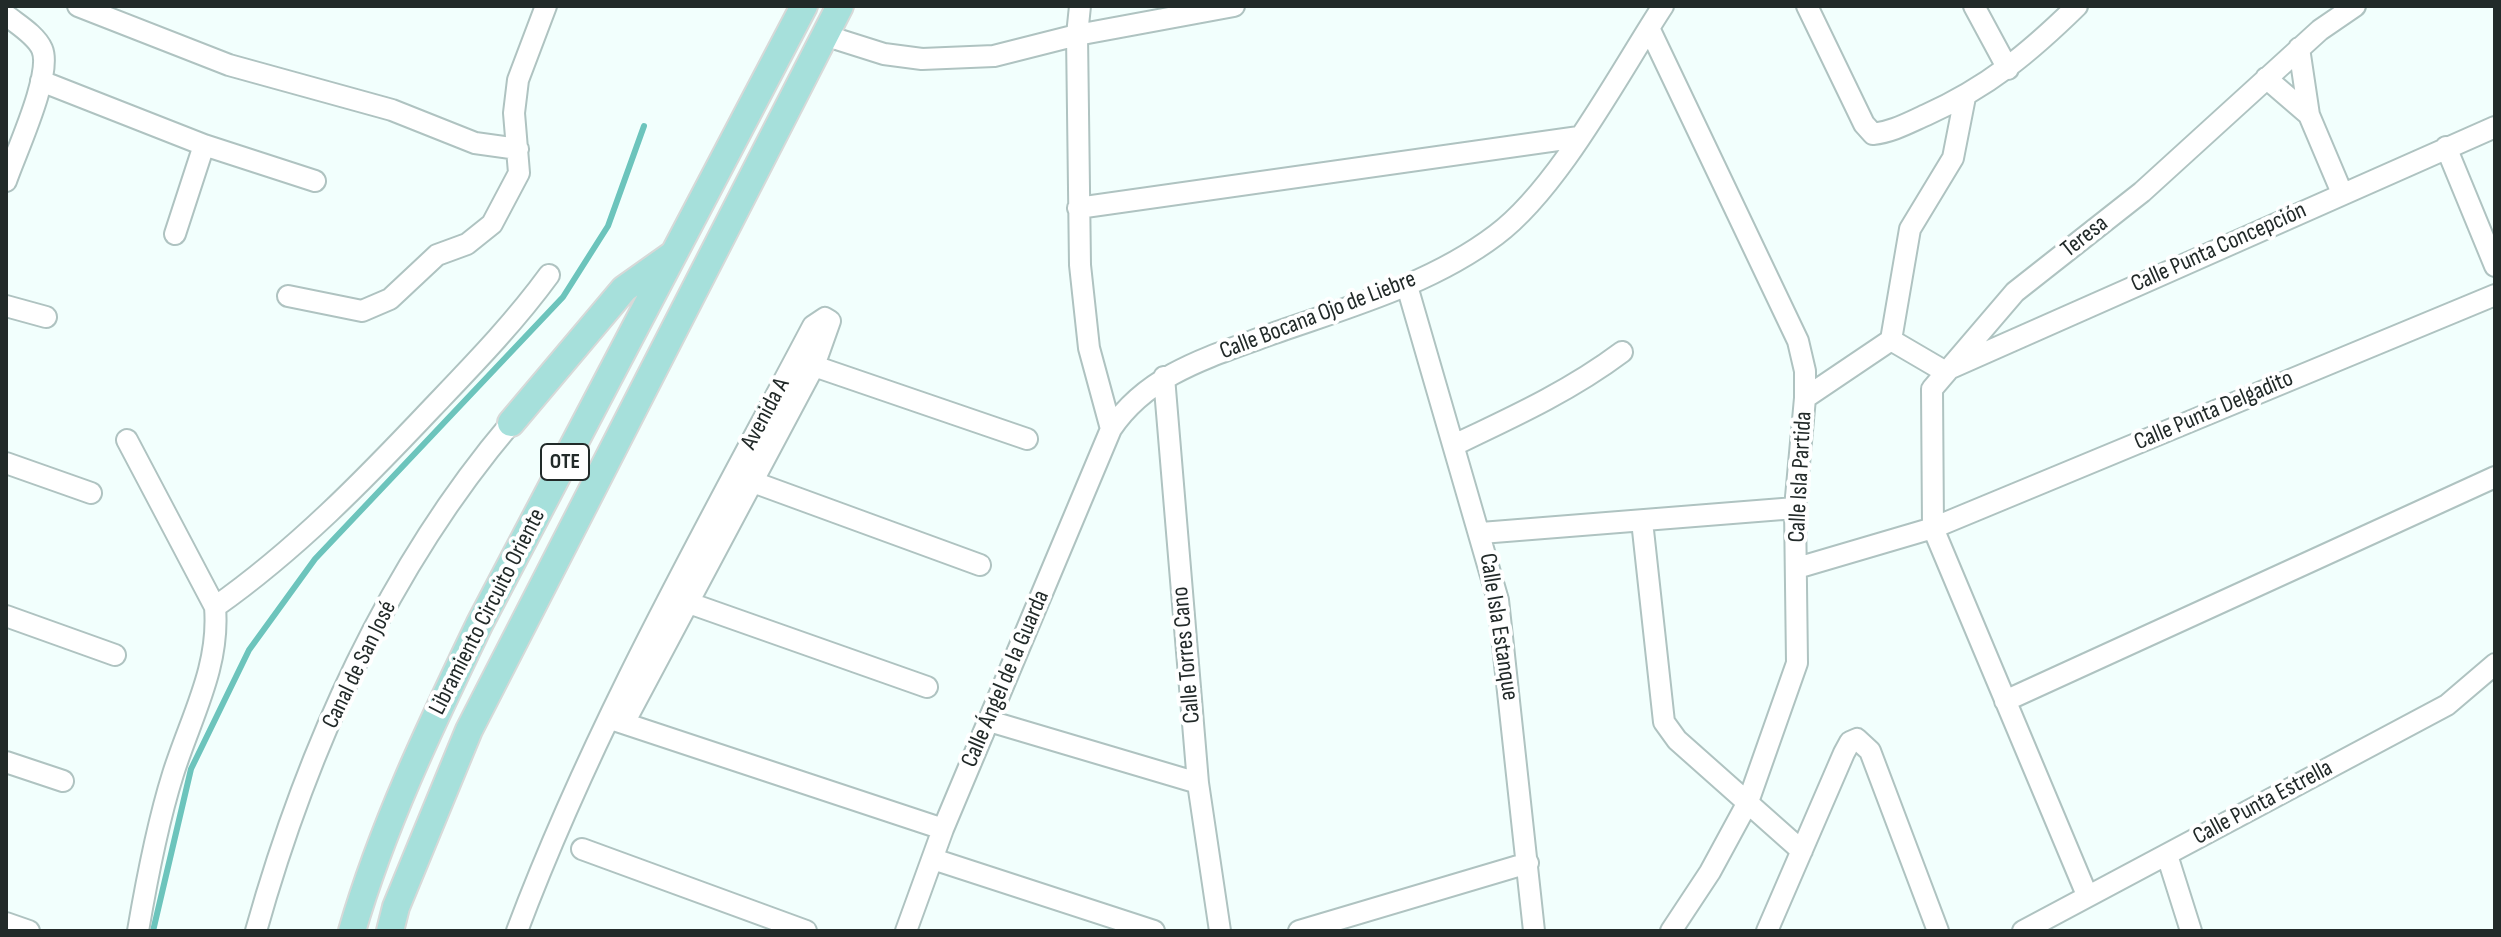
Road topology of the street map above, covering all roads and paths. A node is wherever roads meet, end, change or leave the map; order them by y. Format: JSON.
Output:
{"nodes":[{"id":1,"x":78,"y":6,"type":"edge"},
{"id":2,"x":546,"y":6,"type":"edge"},
{"id":3,"x":804,"y":6,"type":"edge"},
{"id":4,"x":840,"y":6,"type":"edge"},
{"id":5,"x":1080,"y":6,"type":"edge"},
{"id":6,"x":1234,"y":6,"type":"edge"},
{"id":7,"x":1663,"y":6,"type":"edge"},
{"id":8,"x":1807,"y":6,"type":"edge"},
{"id":9,"x":1974,"y":6,"type":"edge"},
{"id":10,"x":2077,"y":6,"type":"edge"},
{"id":11,"x":2355,"y":6,"type":"edge"},
{"id":12,"x":6,"y":15,"type":"edge"},
{"id":13,"x":1649,"y":28,"type":"junction"},
{"id":14,"x":1077,"y":35,"type":"junction"},
{"id":15,"x":827,"y":36,"type":"junction"},
{"id":16,"x":2299,"y":48,"type":"junction"},
{"id":17,"x":2008,"y":69,"type":"junction"},
{"id":18,"x":2266,"y":78,"type":"junction"},
{"id":19,"x":41,"y":81,"type":"junction"},
{"id":20,"x":1965,"y":97,"type":"junction"},
{"id":21,"x":2309,"y":115,"type":"junction"},
{"id":22,"x":2495,"y":127,"type":"edge"},
{"id":23,"x":1579,"y":137,"type":"junction"},
{"id":24,"x":204,"y":145,"type":"junction"},
{"id":25,"x":2446,"y":147,"type":"junction"},
{"id":26,"x":518,"y":149,"type":"junction"},
{"id":27,"x":6,"y":181,"type":"edge"},
{"id":28,"x":315,"y":181,"type":"dead end"},
{"id":29,"x":2342,"y":193,"type":"junction"},
{"id":30,"x":1078,"y":208,"type":"junction"},
{"id":31,"x":175,"y":234,"type":"dead end"},
{"id":32,"x":675,"y":253,"type":"junction"},
{"id":33,"x":2495,"y":266,"type":"edge"},
{"id":34,"x":549,"y":275,"type":"dead end"},
{"id":35,"x":1407,"y":286,"type":"junction"},
{"id":36,"x":2495,"y":295,"type":"edge"},
{"id":37,"x":288,"y":296,"type":"dead end"},
{"id":38,"x":6,"y":306,"type":"edge"},
{"id":39,"x":46,"y":317,"type":"dead end"},
{"id":40,"x":1891,"y":340,"type":"junction"},
{"id":41,"x":1622,"y":352,"type":"dead end"},
{"id":42,"x":814,"y":366,"type":"junction"},
{"id":43,"x":1944,"y":371,"type":"junction"},
{"id":44,"x":1164,"y":377,"type":"junction"},
{"id":45,"x":1805,"y":398,"type":"junction"},
{"id":46,"x":511,"y":423,"type":"joint"},
{"id":47,"x":1111,"y":429,"type":"junction"},
{"id":48,"x":1027,"y":439,"type":"dead end"},
{"id":49,"x":127,"y":440,"type":"dead end"},
{"id":50,"x":1454,"y":445,"type":"junction"},
{"id":51,"x":6,"y":463,"type":"edge"},
{"id":52,"x":2495,"y":477,"type":"edge"},
{"id":53,"x":753,"y":482,"type":"junction"},
{"id":54,"x":91,"y":493,"type":"dead end"},
{"id":55,"x":1795,"y":508,"type":"junction"},
{"id":56,"x":1642,"y":521,"type":"junction"},
{"id":57,"x":1933,"y":528,"type":"junction"},
{"id":58,"x":1481,"y":533,"type":"junction"},
{"id":59,"x":980,"y":565,"type":"dead end"},
{"id":60,"x":1797,"y":568,"type":"junction"},
{"id":61,"x":689,"y":603,"type":"junction"},
{"id":62,"x":215,"y":607,"type":"junction"},
{"id":63,"x":6,"y":616,"type":"edge"},
{"id":64,"x":115,"y":655,"type":"dead end"},
{"id":65,"x":2495,"y":664,"type":"edge"},
{"id":66,"x":927,"y":687,"type":"dead end"},
{"id":67,"x":2005,"y":701,"type":"junction"},
{"id":68,"x":615,"y":721,"type":"junction"},
{"id":69,"x":989,"y":721,"type":"junction"},
{"id":70,"x":6,"y":762,"type":"edge"},
{"id":71,"x":63,"y":781,"type":"dead end"},
{"id":72,"x":1198,"y":783,"type":"junction"},
{"id":73,"x":1748,"y":802,"type":"junction"},
{"id":74,"x":943,"y":829,"type":"junction"},
{"id":75,"x":582,"y":849,"type":"dead end"},
{"id":76,"x":1802,"y":851,"type":"junction"},
{"id":77,"x":2167,"y":855,"type":"junction"},
{"id":78,"x":933,"y":859,"type":"junction"},
{"id":79,"x":1528,"y":863,"type":"junction"},
{"id":80,"x":2087,"y":895,"type":"junction"},
{"id":81,"x":6,"y":923,"type":"edge"},
{"id":82,"x":1770,"y":928,"type":"edge"},
{"id":83,"x":803,"y":930,"type":"edge"},
{"id":84,"x":29,"y":931,"type":"edge"},
{"id":85,"x":138,"y":931,"type":"edge"},
{"id":86,"x":256,"y":931,"type":"edge"},
{"id":87,"x":352,"y":931,"type":"edge"},
{"id":88,"x":390,"y":931,"type":"edge"},
{"id":89,"x":517,"y":931,"type":"edge"},
{"id":90,"x":906,"y":931,"type":"edge"},
{"id":91,"x":1154,"y":931,"type":"edge"},
{"id":92,"x":1220,"y":931,"type":"edge"},
{"id":93,"x":1299,"y":931,"type":"edge"},
{"id":94,"x":1534,"y":931,"type":"edge"},
{"id":95,"x":1671,"y":931,"type":"edge"},
{"id":96,"x":1938,"y":931,"type":"edge"},
{"id":97,"x":2023,"y":931,"type":"edge"},
{"id":98,"x":2191,"y":931,"type":"edge"}],
"edges":[{"from":1,"to":26,"type":"street"},
{"from":2,"to":26,"type":"street"},
{"from":3,"to":32,"type":"main road","name":"Libramiento Circuito Oriente","number":"OTE"},
{"from":4,"to":15,"type":"main road","name":"Libramiento Circuito Oriente","number":"OTE"},
{"from":5,"to":14,"type":"street"},
{"from":6,"to":14,"type":"street"},
{"from":7,"to":13,"type":"street","name":"Calle Bocana Ojo de Liebre"},
{"from":8,"to":20,"type":"street"},
{"from":9,"to":17,"type":"street"},
{"from":10,"to":17,"type":"street"},
{"from":11,"to":16,"type":"street","name":"Teresa"},
{"from":12,"to":19,"type":"street"},
{"from":13,"to":23,"type":"street","name":"Calle Bocana Ojo de Liebre"},
{"from":13,"to":45,"type":"street","name":"Calle Isla Partida"},
{"from":14,"to":15,"type":"street"},
{"from":14,"to":30,"type":"street"},
{"from":15,"to":88,"type":"main road","name":"Libramiento Circuito Oriente","number":"OTE"},
{"from":16,"to":18,"type":"street","name":"Teresa"},
{"from":16,"to":21,"type":"street"},
{"from":17,"to":20,"type":"street"},
{"from":18,"to":21,"type":"street"},
{"from":18,"to":43,"type":"street","name":"Teresa"},
{"from":19,"to":24,"type":"street"},
{"from":19,"to":27,"type":"street"},
{"from":20,"to":40,"type":"street"},
{"from":21,"to":29,"type":"street"},
{"from":22,"to":25,"type":"street","name":"Calle Punta Concepción"},
{"from":23,"to":30,"type":"street"},
{"from":23,"to":35,"type":"street","name":"Calle Bocana Ojo de Liebre"},
{"from":24,"to":28,"type":"street"},
{"from":24,"to":31,"type":"street"},
{"from":25,"to":29,"type":"street","name":"Calle Punta Concepción"},
{"from":25,"to":33,"type":"street"},
{"from":26,"to":37,"type":"street"},
{"from":29,"to":43,"type":"street","name":"Calle Punta Concepción"},
{"from":30,"to":47,"type":"street"},
{"from":32,"to":46,"type":"main road"},
{"from":32,"to":87,"type":"main road","name":"Libramiento Circuito Oriente","number":"OTE"},
{"from":34,"to":62,"type":"street"},
{"from":35,"to":44,"type":"street","name":"Calle Bocana Ojo de Liebre"},
{"from":35,"to":50,"type":"street","name":"Calle Isla Estanque"},
{"from":36,"to":57,"type":"street","name":"Calle Punta Delgadito"},
{"from":38,"to":39,"type":"street"},
{"from":40,"to":43,"type":"street"},
{"from":40,"to":45,"type":"street"},
{"from":41,"to":50,"type":"street"},
{"from":42,"to":48,"type":"street"},
{"from":42,"to":53,"type":"street","name":"Avenida A"},
{"from":42,"to":68,"type":"street","name":"Avenida A"},
{"from":43,"to":57,"type":"street","name":"Teresa"},
{"from":44,"to":47,"type":"street","name":"Calle Bocana Ojo de Liebre"},
{"from":44,"to":72,"type":"street","name":"Calle Torres Cano"},
{"from":45,"to":55,"type":"street","name":"Calle Isla Partida"},
{"from":46,"to":86,"type":"street","name":"Canal de San José"},
{"from":47,"to":69,"type":"street","name":"Calle Ángel de la Guarda"},
{"from":49,"to":62,"type":"street"},
{"from":50,"to":58,"type":"street","name":"Calle Isla Estanque"},
{"from":51,"to":54,"type":"street"},
{"from":52,"to":67,"type":"street"},
{"from":53,"to":59,"type":"street"},
{"from":53,"to":61,"type":"street","name":"Avenida A"},
{"from":55,"to":56,"type":"street"},
{"from":55,"to":60,"type":"street","name":"Calle Isla Partida"},
{"from":56,"to":58,"type":"street"},
{"from":56,"to":73,"type":"street"},
{"from":57,"to":60,"type":"street"},
{"from":57,"to":67,"type":"street"},
{"from":58,"to":79,"type":"street","name":"Calle Isla Estanque"},
{"from":60,"to":73,"type":"street","name":"Calle Isla Partida"},
{"from":61,"to":66,"type":"street"},
{"from":61,"to":68,"type":"street","name":"Avenida A"},
{"from":62,"to":85,"type":"street"},
{"from":63,"to":64,"type":"street"},
{"from":65,"to":77,"type":"street","name":"Calle Punta Estrella"},
{"from":67,"to":80,"type":"street"},
{"from":68,"to":74,"type":"street"},
{"from":68,"to":89,"type":"street","name":"Avenida A"},
{"from":69,"to":72,"type":"street"},
{"from":69,"to":74,"type":"street","name":"Calle Ángel de la Guarda"},
{"from":70,"to":71,"type":"street"},
{"from":72,"to":92,"type":"street","name":"Calle Torres Cano"},
{"from":73,"to":76,"type":"street"},
{"from":73,"to":95,"type":"street","name":"Calle Isla Partida"},
{"from":74,"to":78,"type":"street","name":"Calle Ángel de la Guarda"},
{"from":75,"to":83,"type":"street"},
{"from":76,"to":82,"type":"street"},
{"from":76,"to":96,"type":"street"},
{"from":77,"to":80,"type":"street","name":"Calle Punta Estrella"},
{"from":77,"to":98,"type":"street"},
{"from":78,"to":90,"type":"street","name":"Calle Ángel de la Guarda"},
{"from":78,"to":91,"type":"street"},
{"from":79,"to":93,"type":"street"},
{"from":79,"to":94,"type":"street","name":"Calle Isla Estanque"},
{"from":80,"to":97,"type":"street","name":"Calle Punta Estrella"},
{"from":81,"to":84,"type":"street"}]}
